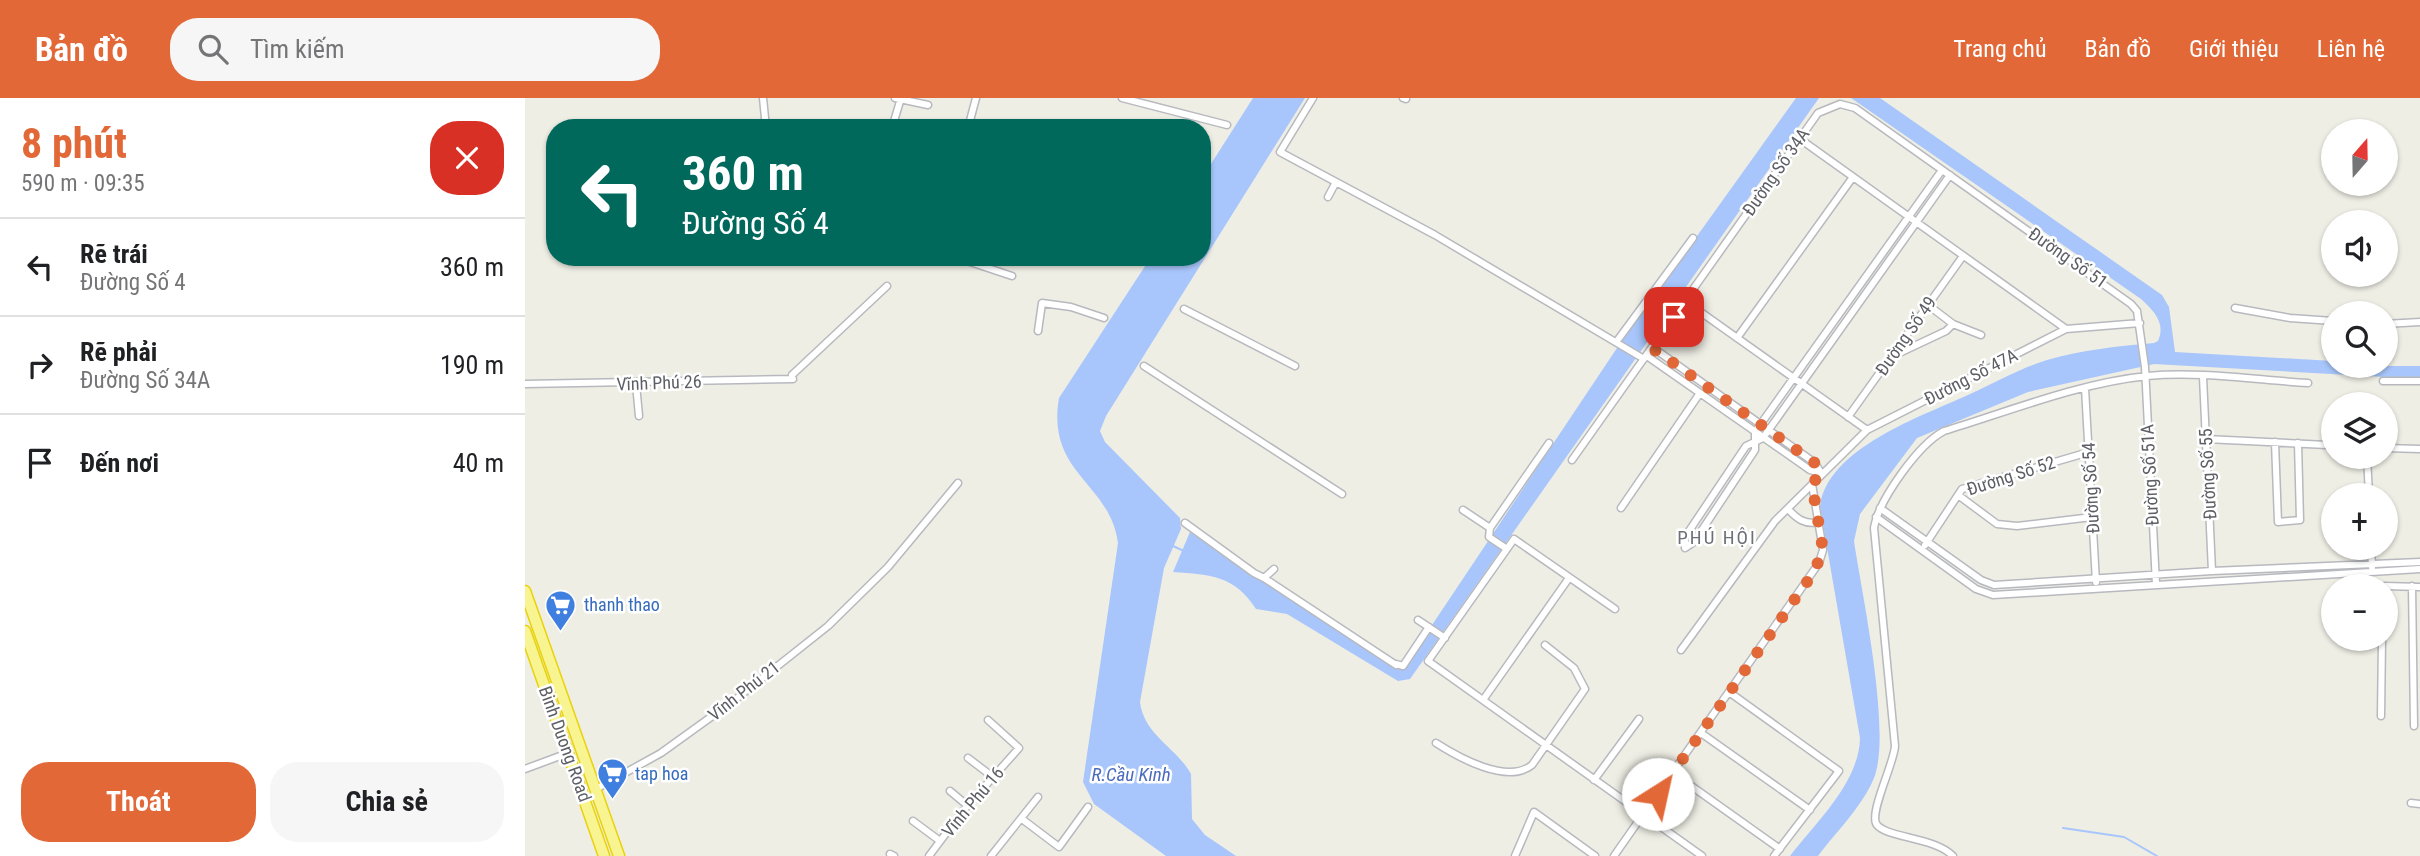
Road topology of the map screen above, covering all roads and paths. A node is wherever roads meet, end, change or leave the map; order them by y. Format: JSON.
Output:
{"nodes":[{"id":1,"x":763,"y":98,"type":"edge"},
{"id":2,"x":975,"y":98,"type":"edge"},
{"id":3,"x":1122,"y":98,"type":"edge"},
{"id":4,"x":1314,"y":98,"type":"edge"},
{"id":5,"x":899,"y":99,"type":"edge"},
{"id":6,"x":928,"y":105,"type":"dead end"},
{"id":7,"x":765,"y":119,"type":"edge"},
{"id":8,"x":894,"y":119,"type":"edge"},
{"id":9,"x":970,"y":119,"type":"edge"},
{"id":10,"x":1204,"y":119,"type":"edge"},
{"id":11,"x":1211,"y":121,"type":"edge"},
{"id":12,"x":1227,"y":125,"type":"dead end"},
{"id":13,"x":1800,"y":139,"type":"junction"},
{"id":14,"x":1942,"y":170,"type":"junction"},
{"id":15,"x":1950,"y":175,"type":"junction"},
{"id":16,"x":1853,"y":177,"type":"junction"},
{"id":17,"x":1336,"y":182,"type":"junction"},
{"id":18,"x":1328,"y":197,"type":"dead end"},
{"id":19,"x":1909,"y":217,"type":"junction"},
{"id":20,"x":1916,"y":222,"type":"junction"},
{"id":21,"x":1693,"y":238,"type":"dead end"},
{"id":22,"x":1963,"y":256,"type":"junction"},
{"id":23,"x":982,"y":266,"type":"edge"},
{"id":24,"x":1012,"y":276,"type":"dead end"},
{"id":25,"x":887,"y":286,"type":"dead end"},
{"id":26,"x":1685,"y":301,"type":"junction"},
{"id":27,"x":1928,"y":305,"type":"junction"},
{"id":28,"x":2235,"y":308,"type":"dead end"},
{"id":29,"x":1184,"y":309,"type":"dead end"},
{"id":30,"x":1104,"y":318,"type":"dead end"},
{"id":31,"x":2321,"y":320,"type":"edge"},
{"id":32,"x":2420,"y":322,"type":"edge"},
{"id":33,"x":2140,"y":323,"type":"junction"},
{"id":34,"x":2398,"y":323,"type":"edge"},
{"id":35,"x":1953,"y":324,"type":"junction"},
{"id":36,"x":2066,"y":329,"type":"junction"},
{"id":37,"x":1038,"y":331,"type":"dead end"},
{"id":38,"x":1981,"y":335,"type":"dead end"},
{"id":39,"x":1737,"y":338,"type":"junction"},
{"id":40,"x":1619,"y":342,"type":"junction"},
{"id":41,"x":1652,"y":348,"type":"junction"},
{"id":42,"x":1891,"y":356,"type":"junction"},
{"id":43,"x":1643,"y":357,"type":"junction"},
{"id":44,"x":1145,"y":366,"type":"dead end"},
{"id":45,"x":1295,"y":366,"type":"dead end"},
{"id":46,"x":2145,"y":367,"type":"joint"},
{"id":47,"x":2145,"y":376,"type":"junction"},
{"id":48,"x":2203,"y":377,"type":"junction"},
{"id":49,"x":1794,"y":378,"type":"junction"},
{"id":50,"x":2383,"y":381,"type":"dead end"},
{"id":51,"x":2420,"y":381,"type":"edge"},
{"id":52,"x":2308,"y":383,"type":"dead end"},
{"id":53,"x":525,"y":384,"type":"edge"},
{"id":54,"x":636,"y":384,"type":"junction"},
{"id":55,"x":1802,"y":384,"type":"junction"},
{"id":56,"x":2085,"y":388,"type":"junction"},
{"id":57,"x":1700,"y":393,"type":"junction"},
{"id":58,"x":639,"y":416,"type":"dead end"},
{"id":59,"x":1848,"y":417,"type":"junction"},
{"id":60,"x":1761,"y":424,"type":"junction"},
{"id":61,"x":1769,"y":429,"type":"junction"},
{"id":62,"x":1867,"y":430,"type":"junction"},
{"id":63,"x":1758,"y":436,"type":"junction"},
{"id":64,"x":2206,"y":439,"type":"junction"},
{"id":65,"x":2275,"y":442,"type":"junction"},
{"id":66,"x":1549,"y":443,"type":"dead end"},
{"id":67,"x":2298,"y":443,"type":"junction"},
{"id":68,"x":2321,"y":445,"type":"edge"},
{"id":69,"x":2398,"y":448,"type":"edge"},
{"id":70,"x":2420,"y":449,"type":"edge"},
{"id":71,"x":2088,"y":452,"type":"junction"},
{"id":72,"x":1572,"y":460,"type":"dead end"},
{"id":73,"x":1821,"y":473,"type":"junction"},
{"id":74,"x":958,"y":483,"type":"dead end"},
{"id":75,"x":1812,"y":484,"type":"junction"},
{"id":76,"x":1342,"y":494,"type":"dead end"},
{"id":77,"x":1958,"y":495,"type":"junction"},
{"id":78,"x":1621,"y":508,"type":"dead end"},
{"id":79,"x":1880,"y":508,"type":"junction"},
{"id":80,"x":1788,"y":509,"type":"junction"},
{"id":81,"x":1463,"y":510,"type":"dead end"},
{"id":82,"x":1876,"y":517,"type":"junction"},
{"id":83,"x":2092,"y":517,"type":"junction"},
{"id":84,"x":1819,"y":522,"type":"junction"},
{"id":85,"x":1185,"y":523,"type":"dead end"},
{"id":86,"x":1490,"y":528,"type":"junction"},
{"id":87,"x":1927,"y":542,"type":"junction"},
{"id":88,"x":1506,"y":548,"type":"junction"},
{"id":89,"x":1921,"y":550,"type":"junction"},
{"id":90,"x":2372,"y":560,"type":"edge"},
{"id":91,"x":2420,"y":562,"type":"edge"},
{"id":92,"x":2372,"y":567,"type":"junction"},
{"id":93,"x":1274,"y":569,"type":"dead end"},
{"id":94,"x":2420,"y":569,"type":"edge"},
{"id":95,"x":2212,"y":571,"type":"junction"},
{"id":96,"x":2155,"y":575,"type":"junction"},
{"id":97,"x":1264,"y":578,"type":"junction"},
{"id":98,"x":1569,"y":578,"type":"junction"},
{"id":99,"x":2095,"y":579,"type":"junction"},
{"id":100,"x":2156,"y":584,"type":"junction"},
{"id":101,"x":2398,"y":586,"type":"edge"},
{"id":102,"x":2416,"y":587,"type":"edge"},
{"id":103,"x":2096,"y":588,"type":"junction"},
{"id":104,"x":525,"y":592,"type":"edge"},
{"id":105,"x":1615,"y":609,"type":"dead end"},
{"id":106,"x":1417,"y":620,"type":"dead end"},
{"id":107,"x":1429,"y":628,"type":"junction"},
{"id":108,"x":525,"y":631,"type":"edge"},
{"id":109,"x":1443,"y":637,"type":"junction"},
{"id":110,"x":1545,"y":645,"type":"dead end"},
{"id":111,"x":527,"y":646,"type":"edge"},
{"id":112,"x":1681,"y":650,"type":"dead end"},
{"id":113,"x":2382,"y":651,"type":"edge"},
{"id":114,"x":1729,"y":692,"type":"junction"},
{"id":115,"x":1483,"y":700,"type":"junction"},
{"id":116,"x":2417,"y":701,"type":"edge"},
{"id":117,"x":2381,"y":716,"type":"dead end"},
{"id":118,"x":1639,"y":719,"type":"dead end"},
{"id":119,"x":988,"y":720,"type":"dead end"},
{"id":120,"x":2414,"y":726,"type":"dead end"},
{"id":121,"x":1701,"y":733,"type":"junction"},
{"id":122,"x":1436,"y":743,"type":"dead end"},
{"id":123,"x":1546,"y":745,"type":"junction"},
{"id":124,"x":568,"y":753,"type":"junction"},
{"id":125,"x":968,"y":758,"type":"dead end"},
{"id":126,"x":525,"y":769,"type":"edge"},
{"id":127,"x":1672,"y":773,"type":"junction"},
{"id":128,"x":993,"y":777,"type":"junction"},
{"id":129,"x":1594,"y":779,"type":"junction"},
{"id":130,"x":596,"y":789,"type":"junction"},
{"id":131,"x":950,"y":791,"type":"dead end"},
{"id":132,"x":583,"y":795,"type":"junction"},
{"id":133,"x":1038,"y":797,"type":"dead end"},
{"id":134,"x":2411,"y":803,"type":"dead end"},
{"id":135,"x":2420,"y":804,"type":"edge"},
{"id":136,"x":968,"y":806,"type":"junction"},
{"id":137,"x":1088,"y":807,"type":"dead end"},
{"id":138,"x":1810,"y":810,"type":"junction"},
{"id":139,"x":1643,"y":814,"type":"junction"},
{"id":140,"x":1022,"y":819,"type":"junction"},
{"id":141,"x":913,"y":821,"type":"dead end"},
{"id":142,"x":940,"y":841,"type":"junction"},
{"id":143,"x":1780,"y":849,"type":"junction"},
{"id":144,"x":604,"y":856,"type":"edge"},
{"id":145,"x":619,"y":856,"type":"edge"},
{"id":146,"x":929,"y":856,"type":"edge"},
{"id":147,"x":991,"y":856,"type":"edge"},
{"id":148,"x":1515,"y":856,"type":"edge"},
{"id":149,"x":1595,"y":856,"type":"edge"},
{"id":150,"x":1614,"y":856,"type":"edge"},
{"id":151,"x":1702,"y":856,"type":"edge"},
{"id":152,"x":1775,"y":856,"type":"edge"},
{"id":153,"x":1953,"y":856,"type":"edge"}],
"edges":[{"from":1,"to":7,"type":"street"},
{"from":2,"to":9,"type":"street"},
{"from":3,"to":10,"type":"street"},
{"from":4,"to":17,"type":"street"},
{"from":5,"to":6,"type":"street"},
{"from":5,"to":8,"type":"street"},
{"from":11,"to":12,"type":"street"},
{"from":13,"to":14,"type":"street","name":"Đường Số 34A"},
{"from":13,"to":16,"type":"street"},
{"from":13,"to":26,"type":"street","name":"Đường Số 34A"},
{"from":14,"to":15,"type":"street","name":"Đường Số 34A"},
{"from":14,"to":19,"type":"street"},
{"from":15,"to":20,"type":"street"},
{"from":15,"to":33,"type":"street","name":"Đường Số 51"},
{"from":16,"to":19,"type":"street"},
{"from":16,"to":39,"type":"street"},
{"from":17,"to":18,"type":"street"},
{"from":17,"to":40,"type":"street"},
{"from":19,"to":20,"type":"street"},
{"from":19,"to":49,"type":"street"},
{"from":20,"to":22,"type":"street"},
{"from":20,"to":55,"type":"street"},
{"from":21,"to":40,"type":"street"},
{"from":22,"to":27,"type":"street","name":"Đường Số 49"},
{"from":22,"to":36,"type":"street"},
{"from":23,"to":24,"type":"street"},
{"from":25,"to":54,"type":"street","name":"Vĩnh Phú 26"},
{"from":26,"to":39,"type":"street"},
{"from":26,"to":41,"type":"street","name":"Đường Số 34A"},
{"from":27,"to":35,"type":"street"},
{"from":27,"to":42,"type":"street","name":"Đường Số 49"},
{"from":28,"to":31,"type":"street"},
{"from":29,"to":45,"type":"street"},
{"from":30,"to":37,"type":"street"},
{"from":32,"to":34,"type":"street"},
{"from":33,"to":36,"type":"street","name":"Đường Số 47A"},
{"from":33,"to":46,"type":"street","name":"Đường Số 51"},
{"from":35,"to":38,"type":"street"},
{"from":35,"to":42,"type":"street"},
{"from":36,"to":62,"type":"street","name":"Đường Số 47A"},
{"from":39,"to":49,"type":"street"},
{"from":40,"to":43,"type":"street"},
{"from":41,"to":43,"type":"street","name":"Đường Số 34A"},
{"from":41,"to":60,"type":"street"},
{"from":42,"to":59,"type":"street","name":"Đường Số 49"},
{"from":43,"to":57,"type":"street"},
{"from":43,"to":72,"type":"street","name":"Đường Số 34A"},
{"from":44,"to":76,"type":"street"},
{"from":46,"to":47,"type":"street","name":"Đường Số 51A"},
{"from":47,"to":48,"type":"street"},
{"from":47,"to":56,"type":"street"},
{"from":47,"to":96,"type":"street","name":"Đường Số 51A"},
{"from":48,"to":52,"type":"street"},
{"from":48,"to":64,"type":"street","name":"Đường Số 55"},
{"from":49,"to":55,"type":"street"},
{"from":49,"to":60,"type":"street"},
{"from":50,"to":51,"type":"street"},
{"from":53,"to":54,"type":"street","name":"Vĩnh Phú 26"},
{"from":54,"to":58,"type":"street"},
{"from":55,"to":59,"type":"street"},
{"from":55,"to":61,"type":"street"},
{"from":56,"to":71,"type":"street","name":"Đường Số 54"},
{"from":56,"to":79,"type":"street"},
{"from":57,"to":63,"type":"street"},
{"from":57,"to":78,"type":"street"},
{"from":59,"to":62,"type":"street"},
{"from":60,"to":61,"type":"street"},
{"from":60,"to":63,"type":"street"},
{"from":61,"to":63,"type":"street"},
{"from":61,"to":73,"type":"street"},
{"from":62,"to":73,"type":"street","name":"Đường Số 47A"},
{"from":63,"to":63,"type":"street"},
{"from":63,"to":73,"type":"street"},
{"from":64,"to":65,"type":"street"},
{"from":64,"to":95,"type":"street","name":"Đường Số 55"},
{"from":65,"to":67,"type":"street"},
{"from":65,"to":67,"type":"street"},
{"from":66,"to":86,"type":"street"},
{"from":67,"to":68,"type":"street"},
{"from":69,"to":70,"type":"street"},
{"from":71,"to":77,"type":"street","name":"Đường Số 52"},
{"from":71,"to":83,"type":"street","name":"Đường Số 54"},
{"from":73,"to":75,"type":"street","name":"Đường Số 47A"},
{"from":74,"to":130,"type":"street","name":"Vĩnh Phú 21"},
{"from":75,"to":80,"type":"street","name":"Đường Số 47A"},
{"from":75,"to":84,"type":"street"},
{"from":77,"to":83,"type":"street"},
{"from":77,"to":87,"type":"street","name":"Đường Số 52"},
{"from":79,"to":82,"type":"street"},
{"from":79,"to":87,"type":"street"},
{"from":80,"to":84,"type":"street"},
{"from":80,"to":112,"type":"street","name":"Đường Số 47A"},
{"from":81,"to":86,"type":"street"},
{"from":82,"to":89,"type":"street"},
{"from":82,"to":153,"type":"street"},
{"from":83,"to":99,"type":"street","name":"Đường Số 54"},
{"from":84,"to":114,"type":"street"},
{"from":85,"to":97,"type":"street"},
{"from":86,"to":88,"type":"street"},
{"from":87,"to":89,"type":"street","name":"Đường Số 52"},
{"from":87,"to":99,"type":"street"},
{"from":88,"to":98,"type":"street"},
{"from":88,"to":109,"type":"street"},
{"from":89,"to":103,"type":"street"},
{"from":90,"to":92,"type":"street"},
{"from":91,"to":92,"type":"street"},
{"from":92,"to":94,"type":"street"},
{"from":92,"to":95,"type":"street"},
{"from":92,"to":100,"type":"street"},
{"from":93,"to":97,"type":"street"},
{"from":95,"to":96,"type":"street"},
{"from":96,"to":99,"type":"street"},
{"from":96,"to":100,"type":"street","name":"Đường Số 51A"},
{"from":97,"to":107,"type":"street"},
{"from":98,"to":105,"type":"street"},
{"from":98,"to":115,"type":"street"},
{"from":99,"to":103,"type":"street","name":"Đường Số 54"},
{"from":100,"to":103,"type":"street"},
{"from":101,"to":102,"type":"street"},
{"from":102,"to":116,"type":"street"},
{"from":104,"to":130,"type":"highway","name":"Binh Duong Road"},
{"from":106,"to":107,"type":"street"},
{"from":107,"to":109,"type":"street"},
{"from":108,"to":111,"type":"highway","name":"Binh Duong Road"},
{"from":109,"to":115,"type":"street"},
{"from":110,"to":123,"type":"street"},
{"from":111,"to":124,"type":"highway","name":"Binh Duong Road"},
{"from":113,"to":117,"type":"street"},
{"from":114,"to":121,"type":"street"},
{"from":114,"to":138,"type":"street"},
{"from":115,"to":123,"type":"street"},
{"from":116,"to":120,"type":"street"},
{"from":118,"to":129,"type":"street"},
{"from":119,"to":128,"type":"street","name":"Vĩnh Phú 16"},
{"from":121,"to":127,"type":"street"},
{"from":121,"to":138,"type":"street"},
{"from":122,"to":123,"type":"street"},
{"from":123,"to":129,"type":"street"},
{"from":124,"to":126,"type":"street"},
{"from":124,"to":132,"type":"highway","name":"Binh Duong Road"},
{"from":125,"to":128,"type":"street"},
{"from":127,"to":139,"type":"street"},
{"from":127,"to":143,"type":"street"},
{"from":128,"to":136,"type":"street","name":"Vĩnh Phú 16"},
{"from":129,"to":139,"type":"street"},
{"from":130,"to":132,"type":"highway"},
{"from":130,"to":145,"type":"highway","name":"Binh Duong Road"},
{"from":131,"to":136,"type":"street"},
{"from":132,"to":144,"type":"highway","name":"Binh Duong Road"},
{"from":133,"to":140,"type":"street"},
{"from":134,"to":135,"type":"street"},
{"from":136,"to":142,"type":"street","name":"Vĩnh Phú 16"},
{"from":137,"to":140,"type":"street"},
{"from":138,"to":143,"type":"street"},
{"from":139,"to":150,"type":"street"},
{"from":139,"to":151,"type":"street"},
{"from":140,"to":147,"type":"street"},
{"from":141,"to":142,"type":"street"},
{"from":142,"to":146,"type":"street","name":"Vĩnh Phú 16"},
{"from":143,"to":152,"type":"street"},
{"from":148,"to":149,"type":"street"}]}
